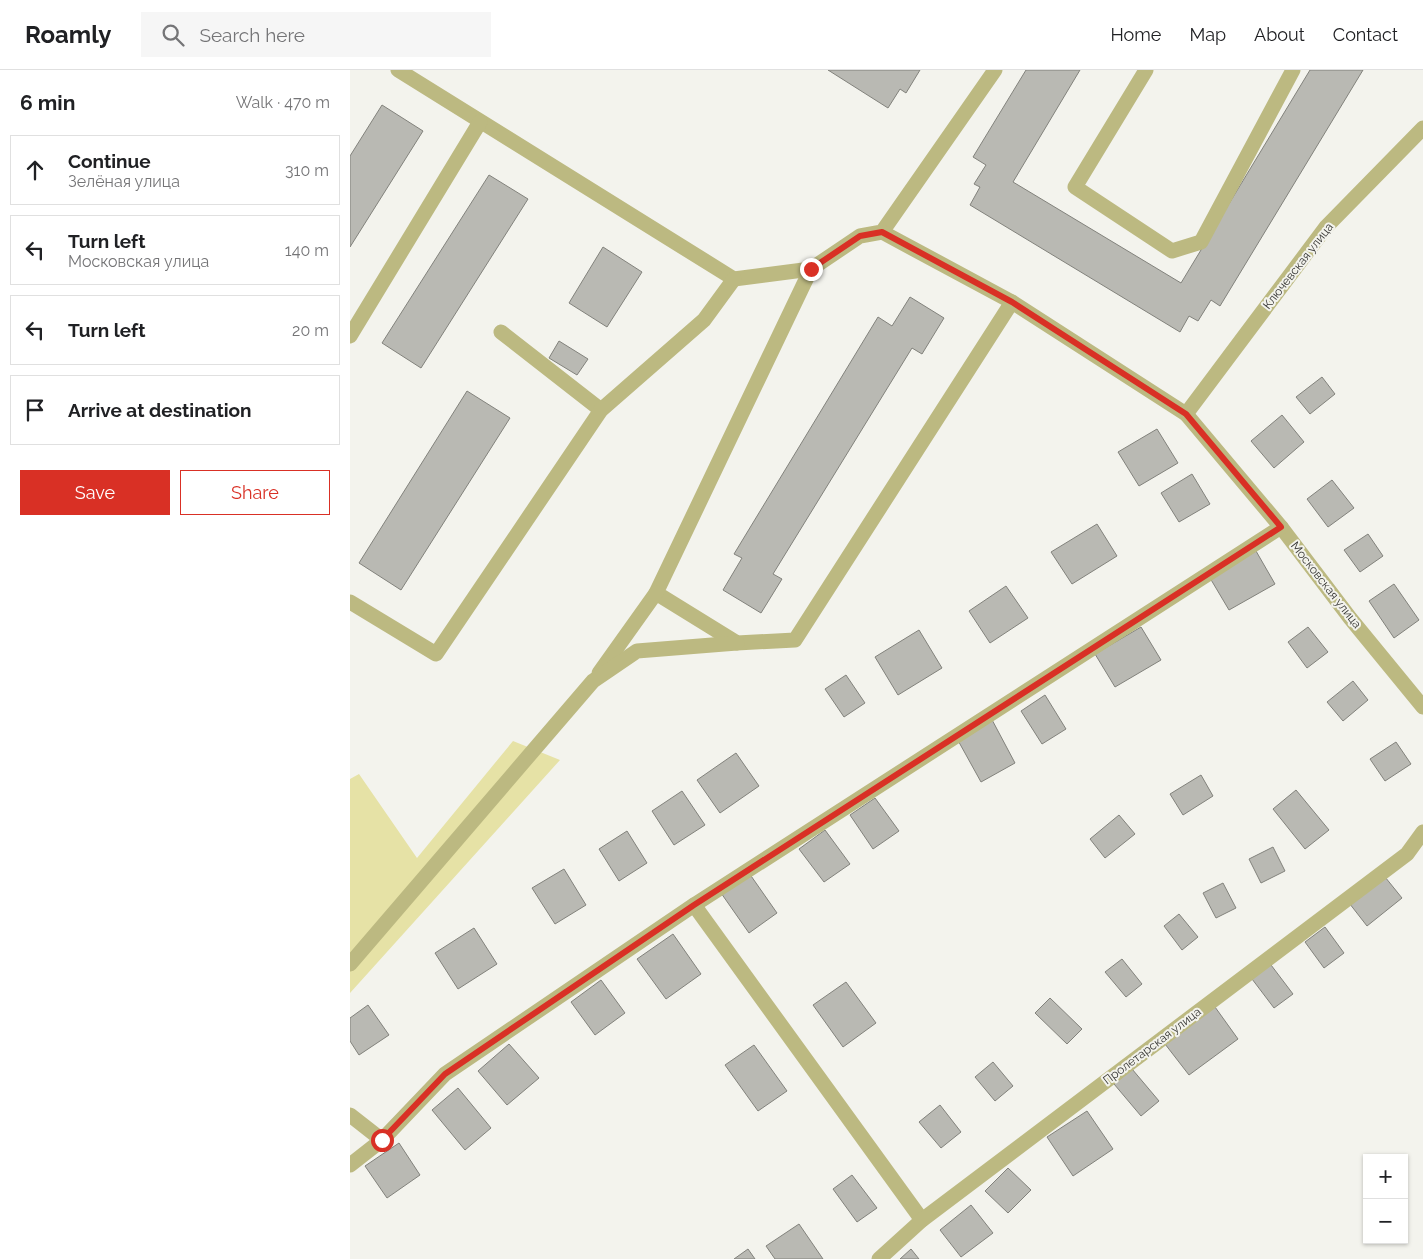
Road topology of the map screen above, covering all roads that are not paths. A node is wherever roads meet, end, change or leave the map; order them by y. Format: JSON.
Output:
{"nodes":[{"id":1,"x":398,"y":70,"type":"edge"},
{"id":2,"x":995,"y":70,"type":"edge"},
{"id":3,"x":1146,"y":70,"type":"edge"},
{"id":4,"x":1293,"y":70,"type":"edge"},
{"id":5,"x":480,"y":122,"type":"junction"},
{"id":6,"x":1423,"y":128,"type":"edge"},
{"id":7,"x":882,"y":232,"type":"junction"},
{"id":8,"x":811,"y":269,"type":"junction"},
{"id":9,"x":734,"y":279,"type":"junction"},
{"id":10,"x":1012,"y":302,"type":"junction"},
{"id":11,"x":501,"y":332,"type":"dead end"},
{"id":12,"x":350,"y":336,"type":"edge"},
{"id":13,"x":601,"y":410,"type":"junction"},
{"id":14,"x":1186,"y":414,"type":"junction"},
{"id":15,"x":1281,"y":527,"type":"junction"},
{"id":16,"x":656,"y":592,"type":"junction"},
{"id":17,"x":350,"y":602,"type":"edge"},
{"id":18,"x":737,"y":643,"type":"junction"},
{"id":19,"x":593,"y":681,"type":"junction"},
{"id":20,"x":1423,"y":707,"type":"edge"},
{"id":21,"x":1423,"y":832,"type":"edge"},
{"id":22,"x":694,"y":905,"type":"junction"},
{"id":23,"x":350,"y":964,"type":"edge"},
{"id":24,"x":350,"y":1115,"type":"edge"},
{"id":25,"x":382,"y":1140,"type":"junction"},
{"id":26,"x":350,"y":1165,"type":"edge"},
{"id":27,"x":922,"y":1220,"type":"junction"},
{"id":28,"x":879,"y":1259,"type":"edge"}],
"edges":[{"from":1,"to":5,"type":"street"},
{"from":2,"to":7,"type":"street"},
{"from":3,"to":4,"type":"street"},
{"from":5,"to":9,"type":"street"},
{"from":5,"to":12,"type":"street"},
{"from":6,"to":14,"type":"street","name":"Ключевская улица"},
{"from":7,"to":8,"type":"street"},
{"from":7,"to":10,"type":"street","name":"Московская улица"},
{"from":8,"to":9,"type":"street"},
{"from":8,"to":16,"type":"street"},
{"from":9,"to":13,"type":"street"},
{"from":10,"to":14,"type":"street","name":"Московская улица"},
{"from":10,"to":18,"type":"street"},
{"from":11,"to":13,"type":"street"},
{"from":13,"to":17,"type":"street"},
{"from":14,"to":15,"type":"street","name":"Московская улица"},
{"from":15,"to":20,"type":"street","name":"Московская улица"},
{"from":15,"to":22,"type":"street"},
{"from":16,"to":18,"type":"street"},
{"from":16,"to":19,"type":"street"},
{"from":18,"to":19,"type":"street"},
{"from":19,"to":23,"type":"street"},
{"from":21,"to":27,"type":"street","name":"Пролетарская улица"},
{"from":22,"to":25,"type":"street"},
{"from":22,"to":27,"type":"street"},
{"from":24,"to":25,"type":"street"},
{"from":25,"to":26,"type":"street"},
{"from":27,"to":28,"type":"street","name":"Пролетарская улица"}]}
